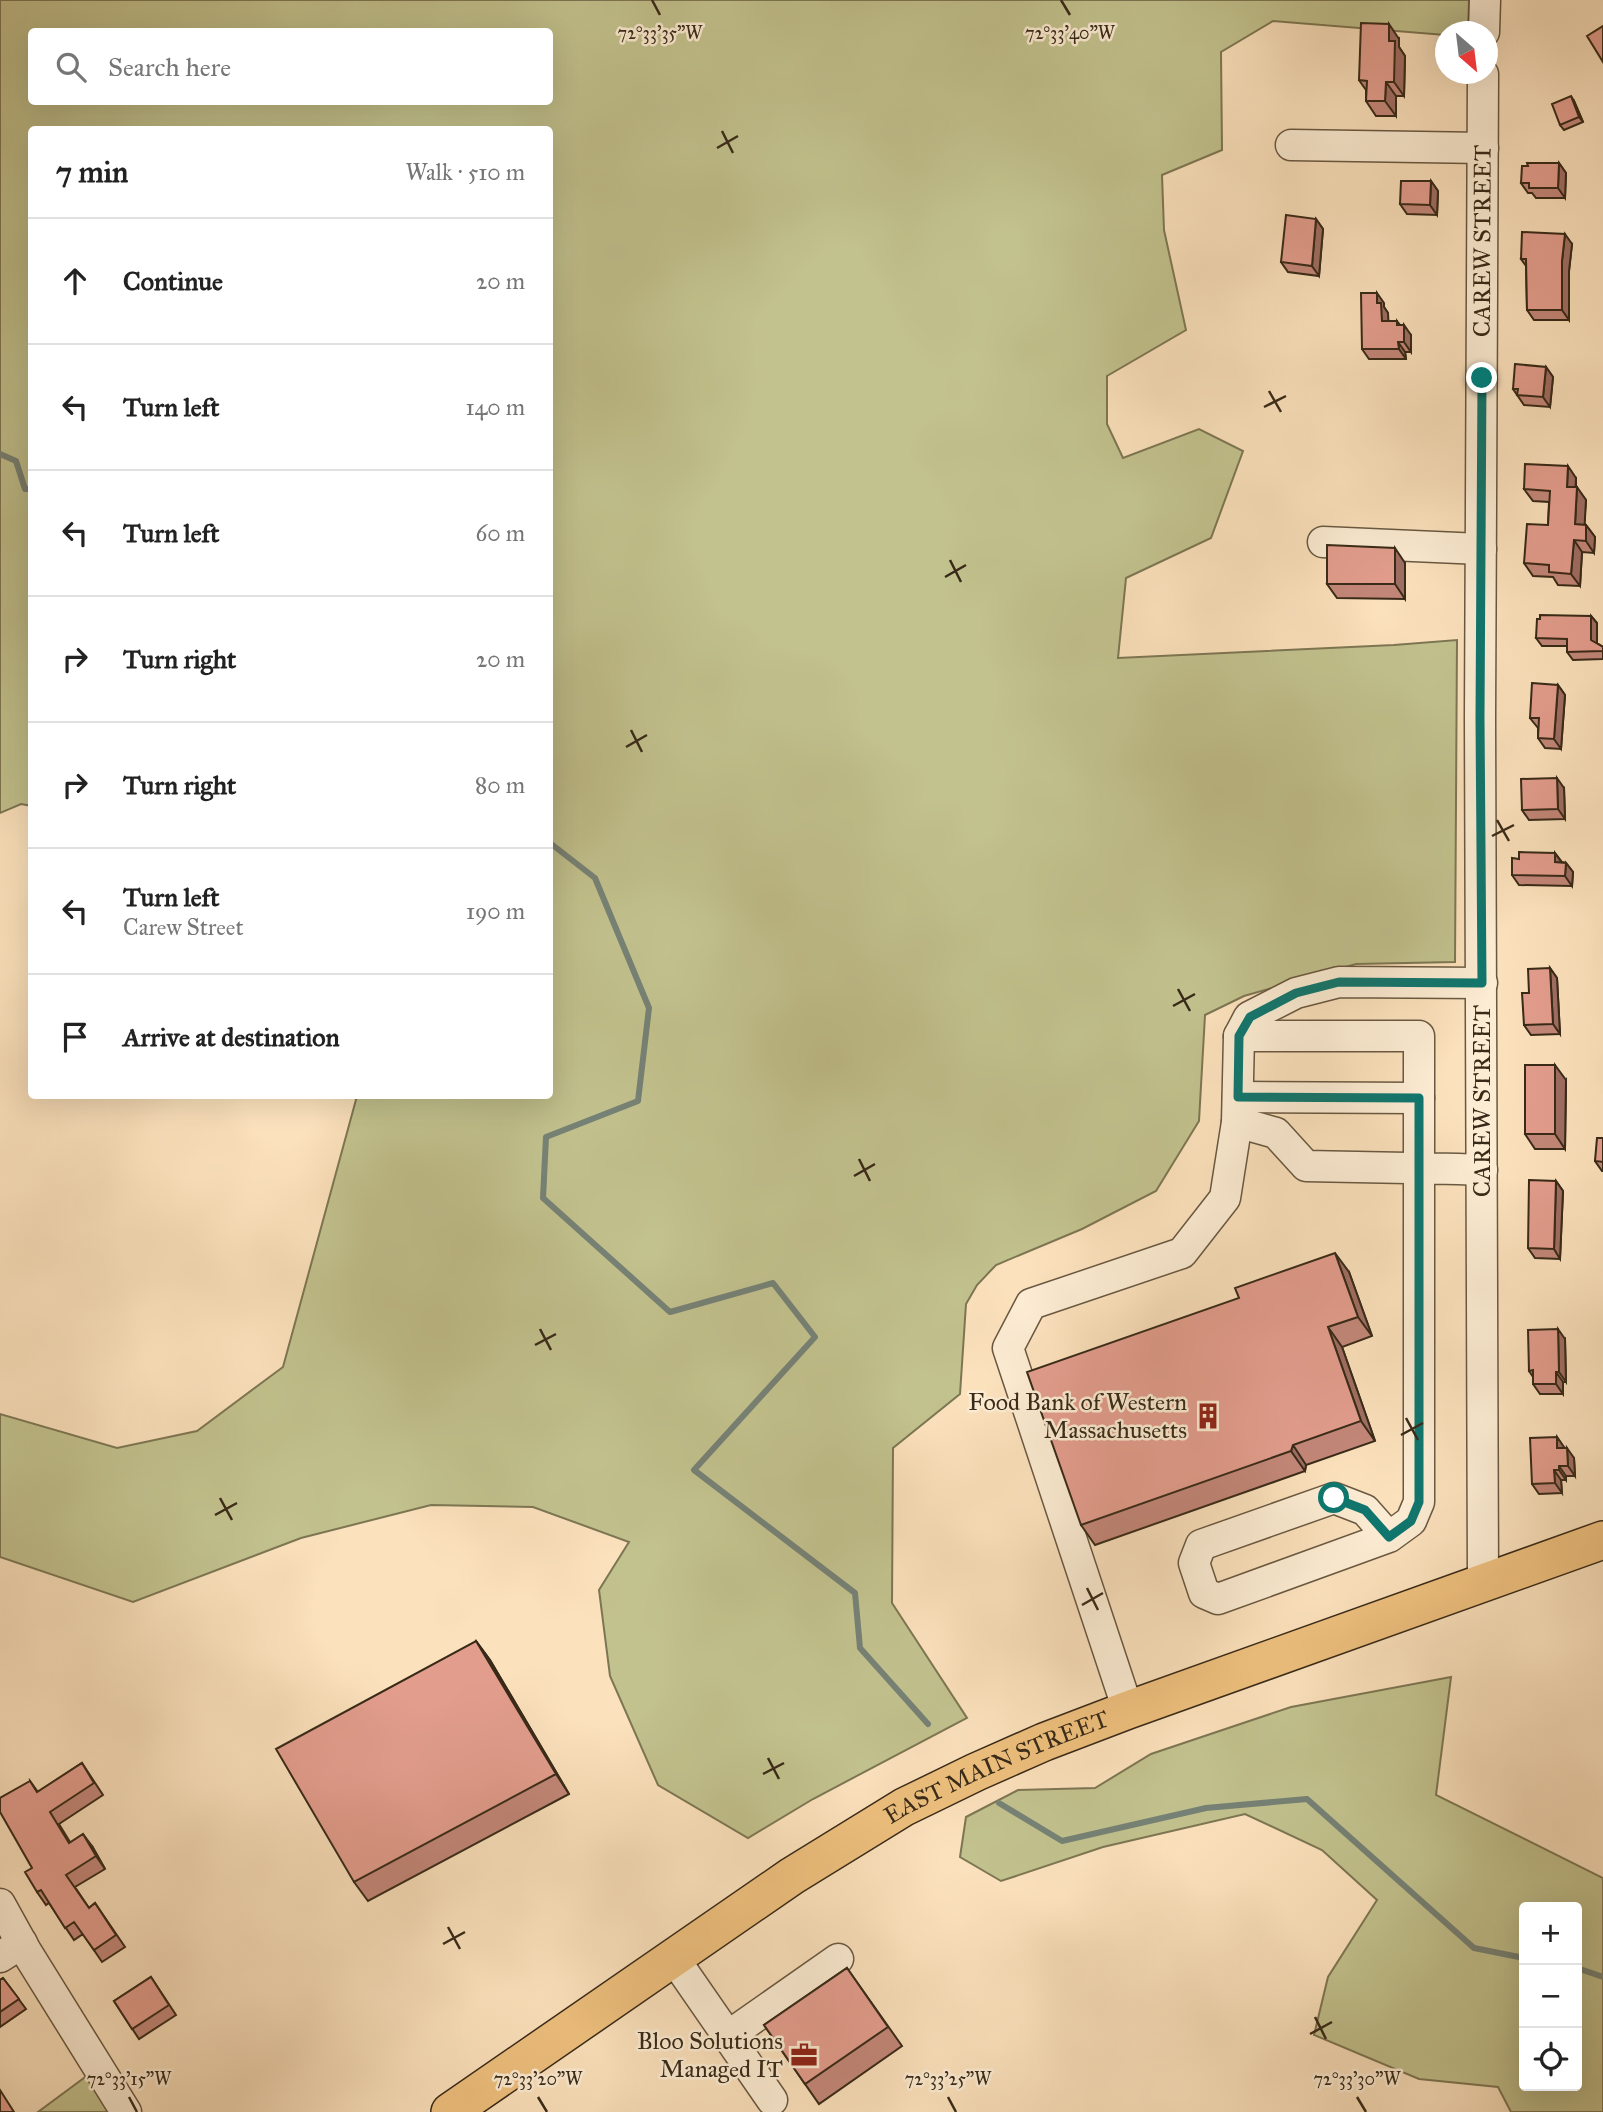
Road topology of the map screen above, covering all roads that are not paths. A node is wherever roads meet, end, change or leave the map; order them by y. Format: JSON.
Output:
{"nodes":[{"id":1,"x":1485,"y":0,"type":"edge"},
{"id":2,"x":1484,"y":21,"type":"edge"},
{"id":3,"x":1483,"y":84,"type":"edge"},
{"id":4,"x":1291,"y":145,"type":"dead end"},
{"id":5,"x":1483,"y":148,"type":"junction"},
{"id":6,"x":1323,"y":542,"type":"dead end"},
{"id":7,"x":1481,"y":548,"type":"junction"},
{"id":8,"x":1482,"y":983,"type":"junction"},
{"id":9,"x":1239,"y":1036,"type":"junction"},
{"id":10,"x":1419,"y":1098,"type":"junction"},
{"id":11,"x":1238,"y":1109,"type":"junction"},
{"id":12,"x":1482,"y":1170,"type":"junction"},
{"id":13,"x":1389,"y":1537,"type":"junction"},
{"id":14,"x":1603,"y":1540,"type":"edge"},
{"id":15,"x":1483,"y":1583,"type":"junction"},
{"id":16,"x":1128,"y":1710,"type":"junction"},
{"id":17,"x":0,"y":1904,"type":"edge"},
{"id":18,"x":11,"y":1950,"type":"edge"},
{"id":19,"x":673,"y":1957,"type":"junction"},
{"id":20,"x":838,"y":1959,"type":"dead end"},
{"id":21,"x":728,"y":2036,"type":"junction"},
{"id":22,"x":772,"y":2100,"type":"dead end"},
{"id":23,"x":126,"y":2112,"type":"edge"},
{"id":24,"x":450,"y":2112,"type":"edge"}],
"edges":[{"from":1,"to":2,"type":"street"},
{"from":3,"to":5,"type":"street","name":"CAREW STREET"},
{"from":4,"to":5,"type":"street"},
{"from":5,"to":7,"type":"street","name":"CAREW STREET"},
{"from":6,"to":7,"type":"street"},
{"from":7,"to":8,"type":"street","name":"CAREW STREET"},
{"from":8,"to":9,"type":"street"},
{"from":8,"to":12,"type":"street","name":"CAREW STREET"},
{"from":9,"to":10,"type":"street"},
{"from":9,"to":11,"type":"street"},
{"from":10,"to":11,"type":"street"},
{"from":10,"to":13,"type":"street"},
{"from":11,"to":12,"type":"street"},
{"from":11,"to":16,"type":"street"},
{"from":12,"to":15,"type":"street","name":"CAREW STREET"},
{"from":13,"to":13,"type":"street"},
{"from":14,"to":15,"type":"main road","name":"EAST MAIN STREET"},
{"from":15,"to":16,"type":"main road","name":"EAST MAIN STREET"},
{"from":16,"to":19,"type":"main road","name":"EAST MAIN STREET"},
{"from":17,"to":18,"type":"street"},
{"from":18,"to":23,"type":"street"},
{"from":19,"to":21,"type":"street"},
{"from":19,"to":24,"type":"main road","name":"EAST MAIN STREET"},
{"from":20,"to":21,"type":"street"},
{"from":21,"to":22,"type":"street"}]}
